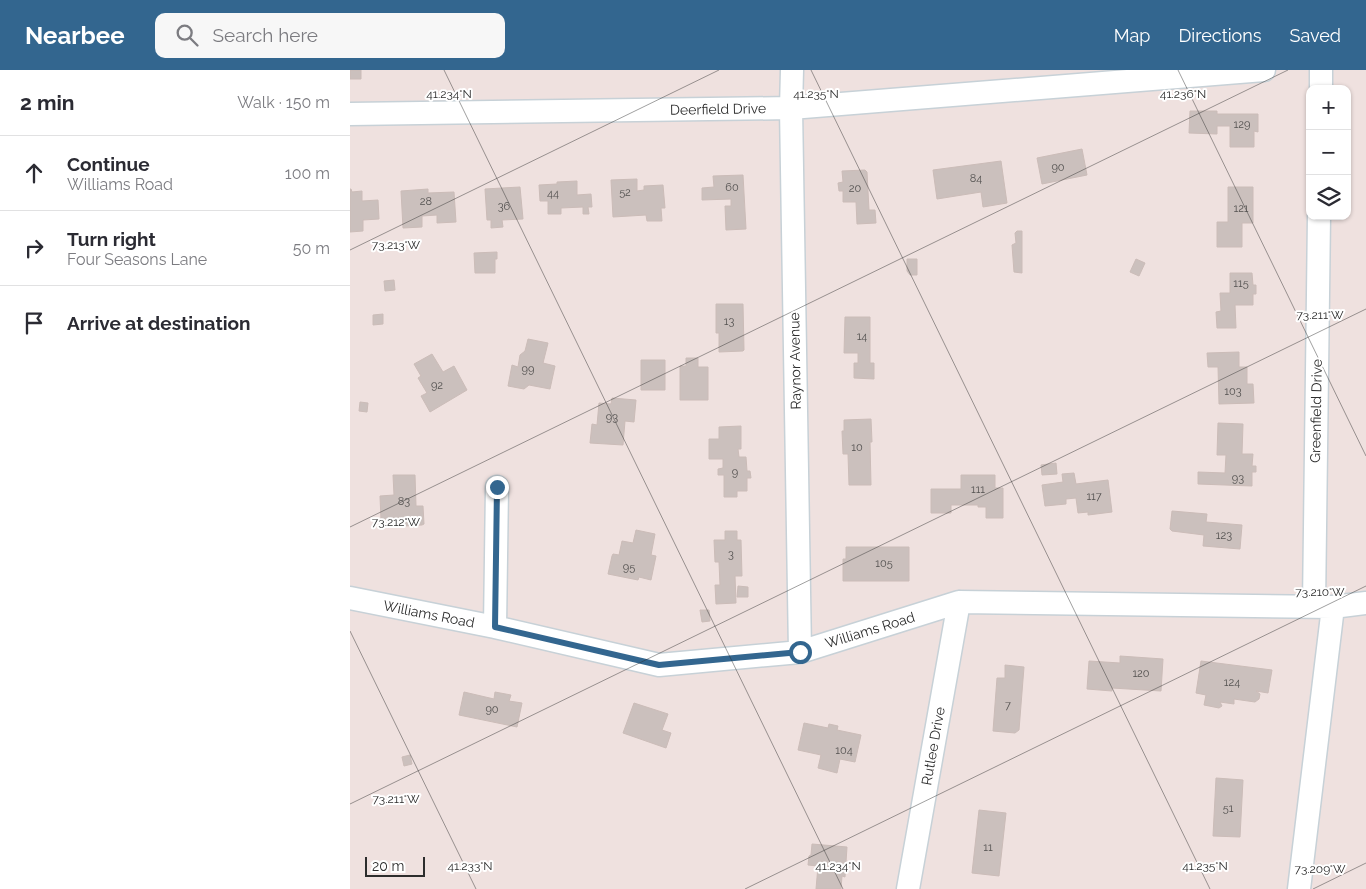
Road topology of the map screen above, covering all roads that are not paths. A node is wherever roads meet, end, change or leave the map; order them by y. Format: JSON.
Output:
{"nodes":[{"id":1,"x":792,"y":70,"type":"edge"},
{"id":2,"x":1264,"y":70,"type":"edge"},
{"id":3,"x":1321,"y":70,"type":"edge"},
{"id":4,"x":1321,"y":85,"type":"edge"},
{"id":5,"x":791,"y":108,"type":"junction"},
{"id":6,"x":350,"y":114,"type":"edge"},
{"id":7,"x":1319,"y":220,"type":"edge"},
{"id":8,"x":497,"y":487,"type":"dead end"},
{"id":9,"x":350,"y":598,"type":"edge"},
{"id":10,"x":959,"y":602,"type":"junction"},
{"id":11,"x":1366,"y":603,"type":"edge"},
{"id":12,"x":1323,"y":607,"type":"junction"},
{"id":13,"x":495,"y":627,"type":"junction"},
{"id":14,"x":800,"y":652,"type":"junction"},
{"id":15,"x":908,"y":889,"type":"edge"},
{"id":16,"x":1299,"y":889,"type":"edge"}],
"edges":[{"from":1,"to":5,"type":"street","name":"Raynor Avenue"},
{"from":2,"to":5,"type":"street","name":"Deerfield Drive"},
{"from":3,"to":4,"type":"street"},
{"from":5,"to":6,"type":"street","name":"Deerfield Drive"},
{"from":5,"to":14,"type":"street","name":"Raynor Avenue"},
{"from":7,"to":12,"type":"street","name":"Greenfield Drive"},
{"from":8,"to":13,"type":"street"},
{"from":9,"to":13,"type":"street","name":"Williams Road"},
{"from":10,"to":12,"type":"street","name":"Williams Road"},
{"from":10,"to":14,"type":"street","name":"Williams Road"},
{"from":10,"to":15,"type":"street","name":"Rutlee Drive"},
{"from":11,"to":12,"type":"street","name":"Williams Road"},
{"from":12,"to":16,"type":"street","name":"Greenfield Drive"},
{"from":13,"to":14,"type":"street","name":"Williams Road"}]}
